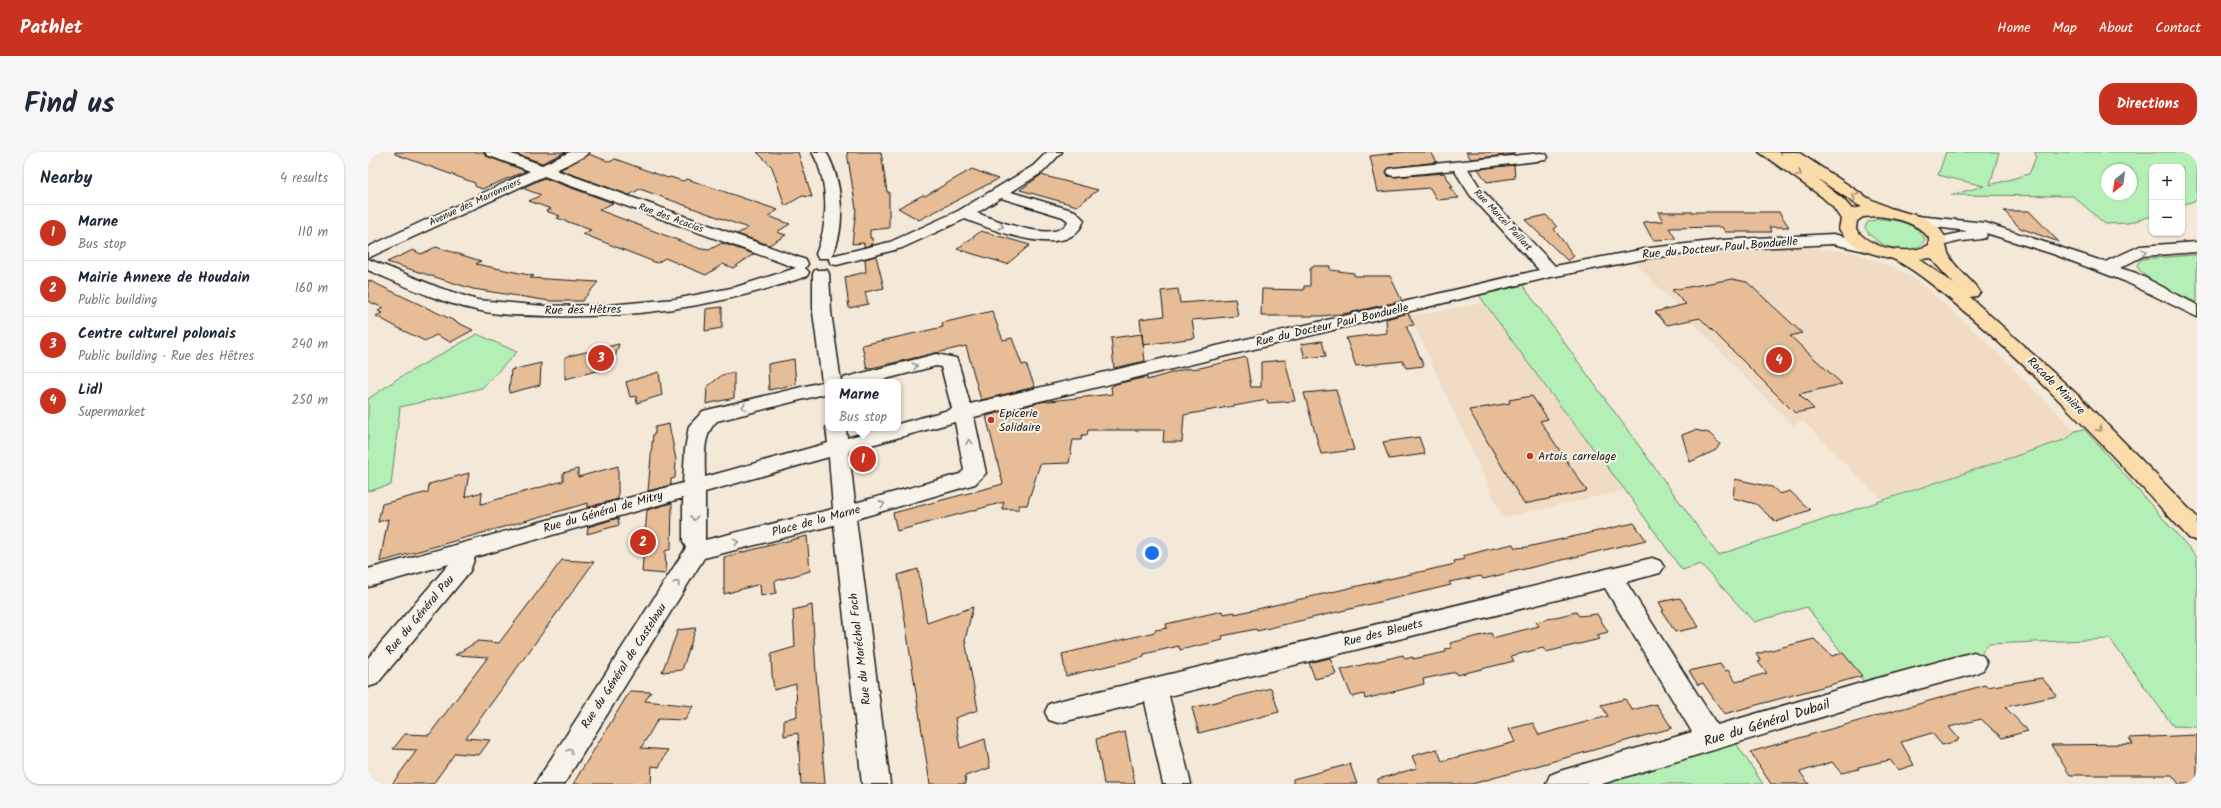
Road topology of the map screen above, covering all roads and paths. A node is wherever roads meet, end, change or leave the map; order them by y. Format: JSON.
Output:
{"nodes":[{"id":1,"x":492,"y":152,"type":"edge"},
{"id":2,"x":582,"y":152,"type":"edge"},
{"id":3,"x":819,"y":152,"type":"edge"},
{"id":4,"x":1055,"y":152,"type":"edge"},
{"id":5,"x":1767,"y":152,"type":"edge"},
{"id":6,"x":1788,"y":152,"type":"edge"},
{"id":7,"x":1541,"y":157,"type":"dead end"},
{"id":8,"x":1458,"y":165,"type":"junction"},
{"id":9,"x":542,"y":171,"type":"junction"},
{"id":10,"x":1394,"y":172,"type":"dead end"},
{"id":11,"x":999,"y":193,"type":"junction"},
{"id":12,"x":1890,"y":212,"type":"junction"},
{"id":13,"x":964,"y":214,"type":"junction"},
{"id":14,"x":1917,"y":221,"type":"junction"},
{"id":15,"x":1848,"y":223,"type":"junction"},
{"id":16,"x":1833,"y":239,"type":"junction"},
{"id":17,"x":2020,"y":239,"type":"junction"},
{"id":18,"x":1938,"y":245,"type":"junction"},
{"id":19,"x":1869,"y":247,"type":"junction"},
{"id":20,"x":2197,"y":247,"type":"edge"},
{"id":21,"x":368,"y":253,"type":"edge"},
{"id":22,"x":1901,"y":256,"type":"junction"},
{"id":23,"x":830,"y":257,"type":"junction"},
{"id":24,"x":368,"y":264,"type":"edge"},
{"id":25,"x":2108,"y":267,"type":"junction"},
{"id":26,"x":800,"y":268,"type":"junction"},
{"id":27,"x":1551,"y":272,"type":"junction"},
{"id":28,"x":821,"y":274,"type":"junction"},
{"id":29,"x":2197,"y":312,"type":"edge"},
{"id":30,"x":831,"y":379,"type":"edge"},
{"id":31,"x":862,"y":379,"type":"edge"},
{"id":32,"x":825,"y":388,"type":"edge"},
{"id":33,"x":962,"y":412,"type":"junction"},
{"id":34,"x":901,"y":424,"type":"edge"},
{"id":35,"x":867,"y":431,"type":"edge"},
{"id":36,"x":837,"y":437,"type":"edge"},
{"id":37,"x":695,"y":486,"type":"junction"},
{"id":38,"x":844,"y":514,"type":"junction"},
{"id":39,"x":2197,"y":524,"type":"edge"},
{"id":40,"x":2197,"y":532,"type":"edge"},
{"id":41,"x":698,"y":549,"type":"junction"},
{"id":42,"x":465,"y":551,"type":"junction"},
{"id":43,"x":1652,"y":568,"type":"dead end"},
{"id":44,"x":368,"y":578,"type":"edge"},
{"id":45,"x":1611,"y":578,"type":"junction"},
{"id":46,"x":1974,"y":663,"type":"dead end"},
{"id":47,"x":368,"y":676,"type":"edge"},
{"id":48,"x":1154,"y":689,"type":"junction"},
{"id":49,"x":1058,"y":712,"type":"dead end"},
{"id":50,"x":1711,"y":739,"type":"junction"},
{"id":51,"x":549,"y":784,"type":"edge"},
{"id":52,"x":876,"y":784,"type":"edge"},
{"id":53,"x":1177,"y":784,"type":"edge"},
{"id":54,"x":1560,"y":784,"type":"edge"}],
"edges":[{"from":1,"to":9,"type":"street","name":"Rue des Acacias"},
{"from":2,"to":9,"type":"street","name":"Avenue des Marronniers"},
{"from":3,"to":23,"type":"street"},
{"from":4,"to":11,"type":"street","name":"Rue des Hêtres"},
{"from":5,"to":15,"type":"highway","one_way":true},
{"from":12,"to":6,"type":"highway","one_way":true},
{"from":7,"to":8,"type":"street"},
{"from":8,"to":10,"type":"street"},
{"from":8,"to":27,"type":"street","name":"Rue Marcel Paillart"},
{"from":9,"to":21,"type":"street","name":"Avenue des Marronniers"},
{"from":9,"to":26,"type":"street","name":"Rue des Acacias"},
{"from":11,"to":13,"type":"street","name":"Rue des Hêtres"},
{"from":13,"to":11,"type":"street","one_way":true},
{"from":12,"to":14,"type":"highway","name":"Rocade Minière"},
{"from":12,"to":15,"type":"highway"},
{"from":13,"to":23,"type":"street","name":"Rue des Hêtres"},
{"from":14,"to":17,"type":"street"},
{"from":14,"to":18,"type":"highway","name":"Rocade Minière"},
{"from":15,"to":16,"type":"street"},
{"from":15,"to":19,"type":"highway"},
{"from":16,"to":19,"type":"street","name":"Rue du Docteur Paul Bonduelle"},
{"from":16,"to":27,"type":"street","name":"Rue du Docteur Paul Bonduelle"},
{"from":17,"to":18,"type":"street"},
{"from":17,"to":25,"type":"street"},
{"from":18,"to":22,"type":"highway"},
{"from":18,"to":39,"type":"highway","name":"Rocade Minière"},
{"from":19,"to":22,"type":"highway"},
{"from":25,"to":20,"type":"street","one_way":true},
{"from":22,"to":40,"type":"highway","name":"Rocade Minière","one_way":true},
{"from":23,"to":26,"type":"street","name":"Rue des Hêtres"},
{"from":23,"to":28,"type":"street"},
{"from":24,"to":26,"type":"street","name":"Rue des Hêtres"},
{"from":25,"to":29,"type":"street"},
{"from":26,"to":28,"type":"street"},
{"from":27,"to":33,"type":"street","name":"Rue du Docteur Paul Bonduelle"},
{"from":28,"to":30,"type":"street"},
{"from":31,"to":33,"type":"street","name":"Place de la Marne","one_way":true},
{"from":32,"to":37,"type":"street","one_way":true},
{"from":33,"to":34,"type":"street","name":"Rue du Docteur Paul Bonduelle"},
{"from":38,"to":33,"type":"street","name":"Place de la Marne","one_way":true},
{"from":35,"to":36,"type":"street","name":"Rue du Docteur Paul Bonduelle"},
{"from":36,"to":37,"type":"street","name":"Rue du Général de Mitry"},
{"from":36,"to":38,"type":"street","name":"Rue du Maréchal Foch"},
{"from":37,"to":41,"type":"street","one_way":true},
{"from":37,"to":42,"type":"street","name":"Rue du Général de Mitry"},
{"from":41,"to":38,"type":"street","name":"Place de la Marne","one_way":true},
{"from":38,"to":52,"type":"street","name":"Rue du Maréchal Foch"},
{"from":51,"to":41,"type":"street","name":"Rue du Général de Castelnau","one_way":true},
{"from":42,"to":44,"type":"street","name":"Rue du Général de Mitry"},
{"from":42,"to":47,"type":"street","name":"Rue du Général Pau"},
{"from":43,"to":45,"type":"street","name":"Rue des Bleuets"},
{"from":45,"to":48,"type":"street","name":"Rue des Bleuets"},
{"from":45,"to":50,"type":"street"},
{"from":46,"to":50,"type":"street","name":"Rue du Général Dubail"},
{"from":48,"to":49,"type":"street","name":"Rue des Bleuets"},
{"from":48,"to":53,"type":"street"},
{"from":50,"to":54,"type":"street","name":"Rue du Général Dubail"}]}
